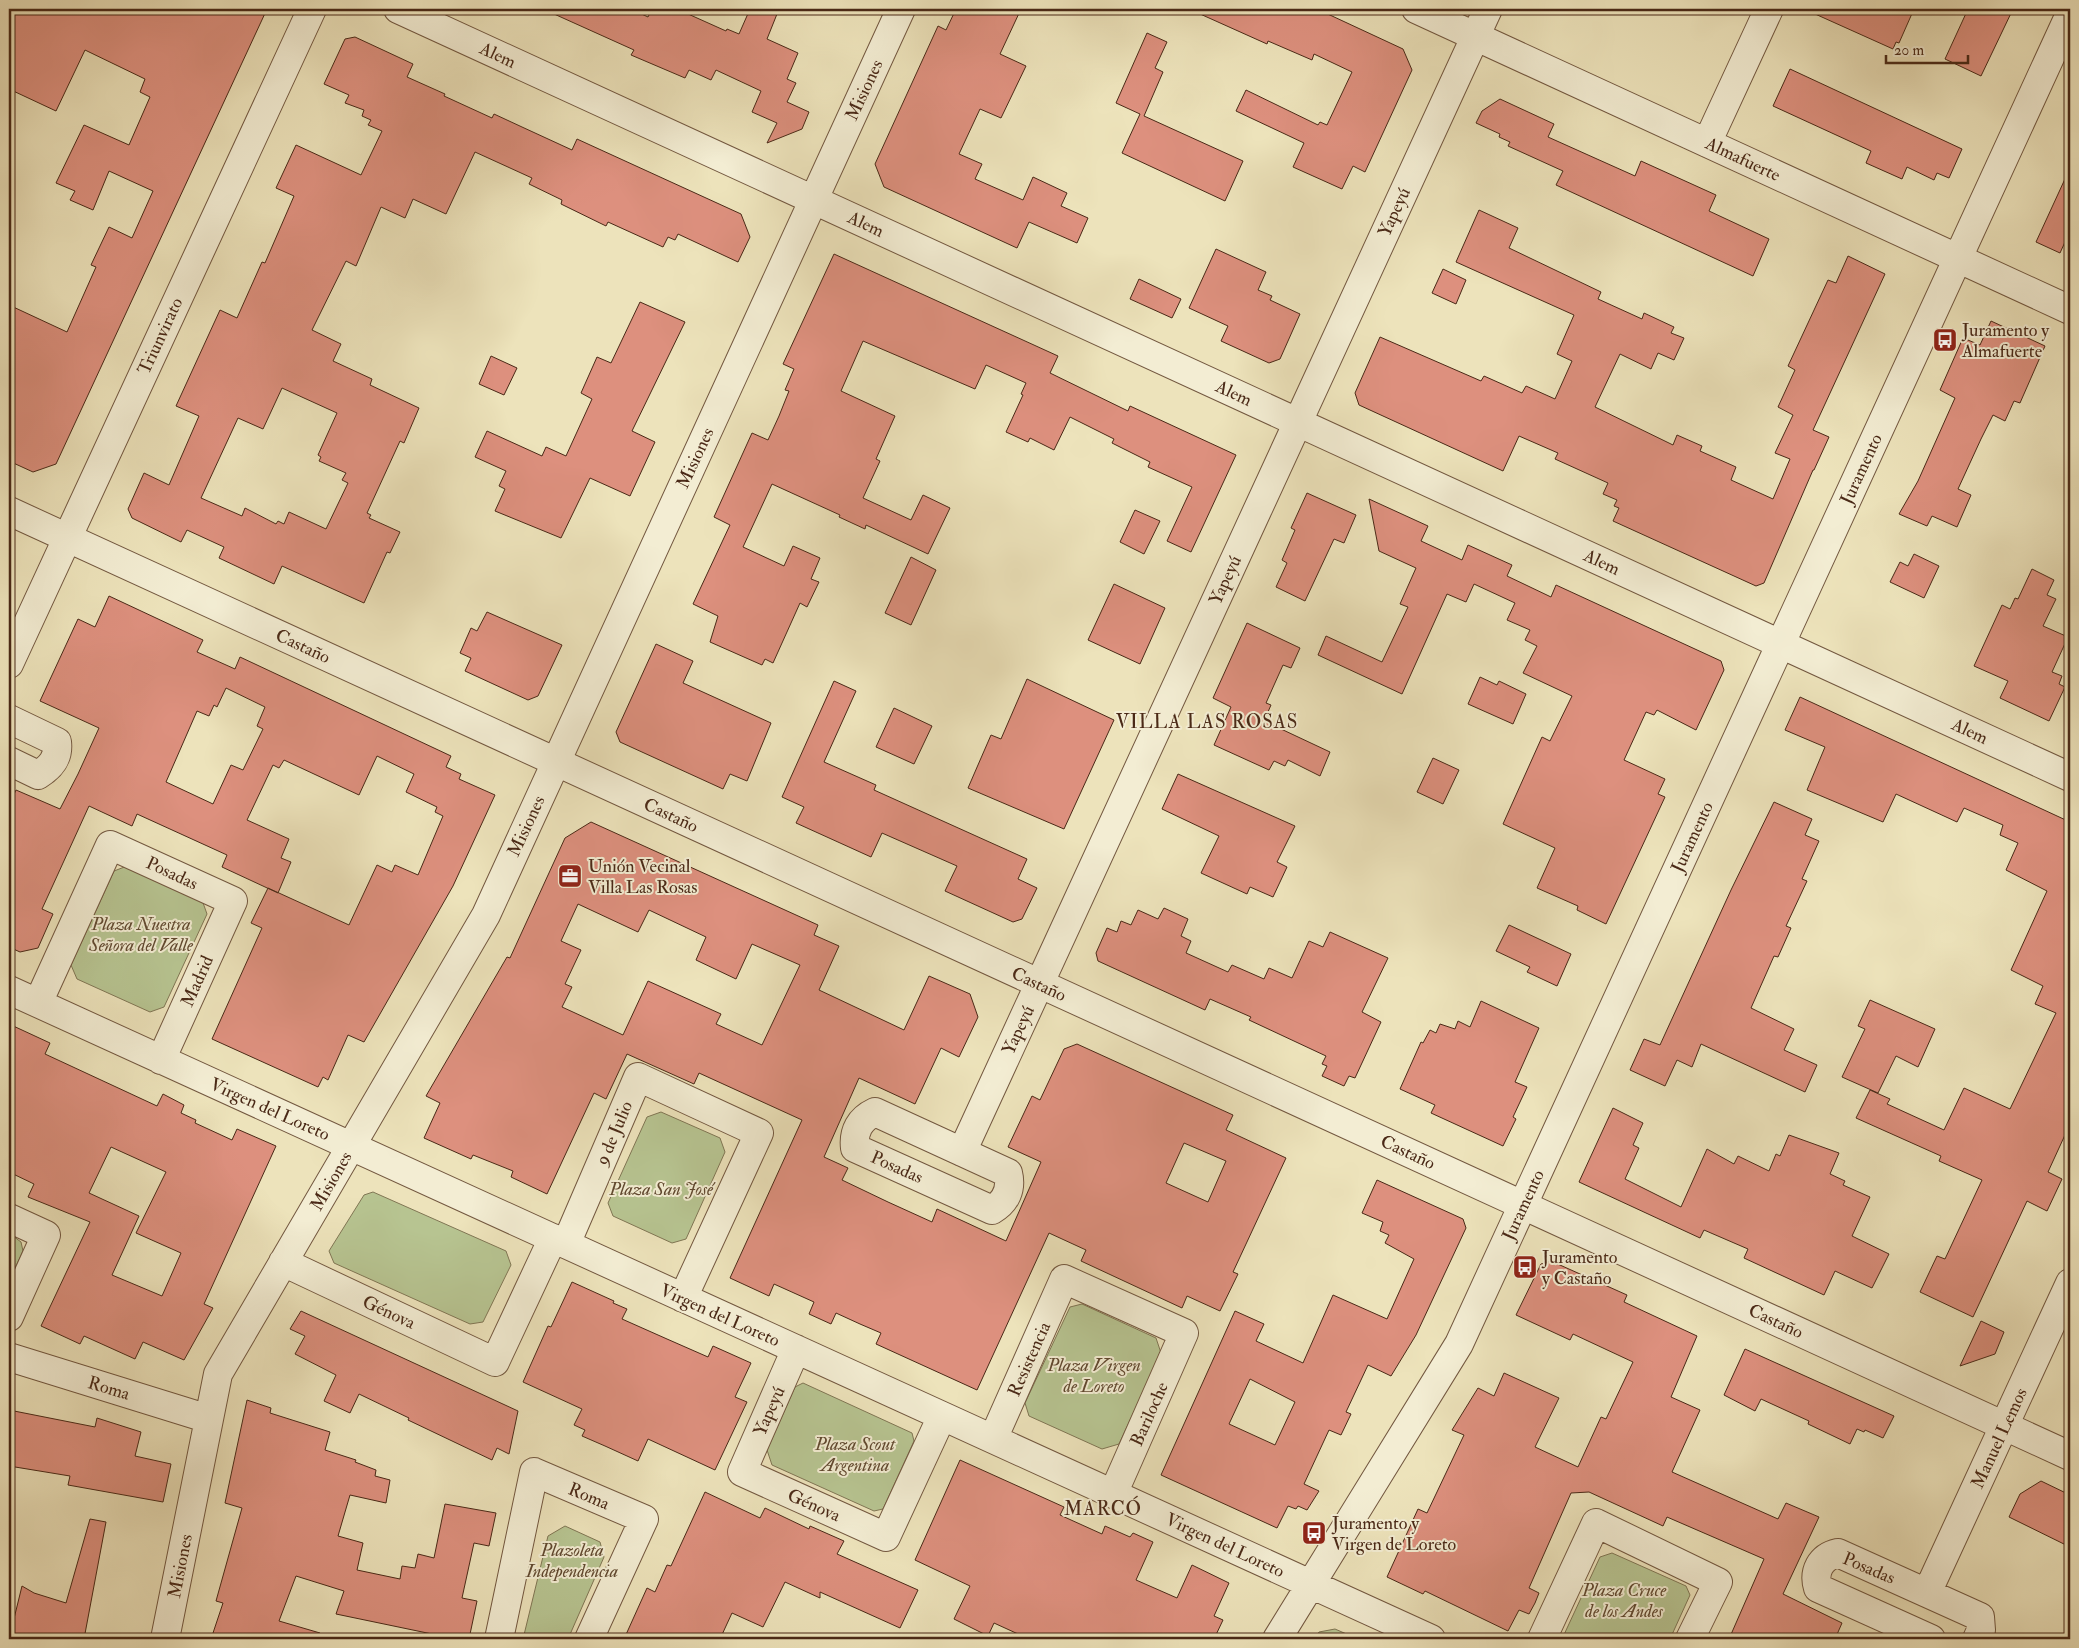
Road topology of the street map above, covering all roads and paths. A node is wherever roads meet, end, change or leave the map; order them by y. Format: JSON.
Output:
{"nodes":[{"id":1,"x":312,"y":9,"type":"edge"},
{"id":2,"x":398,"y":9,"type":"edge"},
{"id":3,"x":901,"y":9,"type":"edge"},
{"id":4,"x":1416,"y":9,"type":"edge"},
{"id":5,"x":1488,"y":9,"type":"edge"},
{"id":6,"x":1769,"y":9,"type":"edge"},
{"id":7,"x":2070,"y":14,"type":"edge"},
{"id":8,"x":1475,"y":36,"type":"junction"},
{"id":9,"x":1707,"y":143,"type":"junction"},
{"id":10,"x":813,"y":200,"type":"junction"},
{"id":11,"x":1958,"y":258,"type":"junction"},
{"id":12,"x":2070,"y":310,"type":"edge"},
{"id":13,"x":1297,"y":422,"type":"junction"},
{"id":14,"x":9,"y":511,"type":"edge"},
{"id":15,"x":67,"y":538,"type":"junction"},
{"id":16,"x":1780,"y":644,"type":"junction"},
{"id":17,"x":9,"y":664,"type":"edge"},
{"id":18,"x":9,"y":719,"type":"edge"},
{"id":19,"x":9,"y":761,"type":"edge"},
{"id":20,"x":556,"y":762,"type":"junction"},
{"id":21,"x":2070,"y":777,"type":"edge"},
{"id":22,"x":233,"y":902,"type":"joint"},
{"id":23,"x":1039,"y":983,"type":"junction"},
{"id":24,"x":9,"y":990,"type":"edge"},
{"id":25,"x":38,"y":1003,"type":"junction"},
{"id":26,"x":161,"y":1060,"type":"junction"},
{"id":27,"x":351,"y":1146,"type":"junction"},
{"id":28,"x":962,"y":1152,"type":"junction"},
{"id":29,"x":1523,"y":1205,"type":"junction"},
{"id":30,"x":9,"y":1218,"type":"edge"},
{"id":31,"x":560,"y":1241,"type":"junction"},
{"id":32,"x":284,"y":1262,"type":"junction"},
{"id":33,"x":1064,"y":1279,"type":"joint"},
{"id":34,"x":2070,"y":1283,"type":"edge"},
{"id":35,"x":683,"y":1298,"type":"junction"},
{"id":36,"x":9,"y":1317,"type":"edge"},
{"id":37,"x":796,"y":1349,"type":"junction"},
{"id":38,"x":9,"y":1357,"type":"edge"},
{"id":39,"x":495,"y":1362,"type":"joint"},
{"id":40,"x":942,"y":1416,"type":"junction"},
{"id":41,"x":209,"y":1419,"type":"junction"},
{"id":42,"x":2004,"y":1426,"type":"junction"},
{"id":43,"x":993,"y":1439,"type":"junction"},
{"id":44,"x":2070,"y":1456,"type":"edge"},
{"id":45,"x":742,"y":1472,"type":"joint"},
{"id":46,"x":1113,"y":1494,"type":"junction"},
{"id":47,"x":1311,"y":1584,"type":"junction"},
{"id":48,"x":1927,"y":1593,"type":"junction"},
{"id":49,"x":165,"y":1639,"type":"edge"},
{"id":50,"x":499,"y":1639,"type":"edge"},
{"id":51,"x":589,"y":1639,"type":"edge"},
{"id":52,"x":1277,"y":1639,"type":"edge"},
{"id":53,"x":1431,"y":1639,"type":"edge"},
{"id":54,"x":1542,"y":1639,"type":"edge"},
{"id":55,"x":1690,"y":1639,"type":"edge"},
{"id":56,"x":1932,"y":1639,"type":"edge"},
{"id":57,"x":1977,"y":1639,"type":"edge"}],
"edges":[{"from":1,"to":15,"type":"street","name":"Triunvirato"},
{"from":2,"to":10,"type":"street","name":"Alem"},
{"from":3,"to":10,"type":"street","name":"Misiones"},
{"from":4,"to":8,"type":"street","name":"Almafuerte"},
{"from":5,"to":8,"type":"street","name":"Yapeyú"},
{"from":6,"to":9,"type":"street"},
{"from":7,"to":11,"type":"street","name":"Juramento"},
{"from":8,"to":9,"type":"street","name":"Almafuerte"},
{"from":8,"to":13,"type":"street","name":"Yapeyú"},
{"from":9,"to":11,"type":"street","name":"Almafuerte"},
{"from":10,"to":13,"type":"street","name":"Alem"},
{"from":10,"to":20,"type":"street","name":"Misiones"},
{"from":11,"to":12,"type":"street","name":"Almafuerte"},
{"from":11,"to":16,"type":"street","name":"Juramento"},
{"from":13,"to":16,"type":"street","name":"Alem"},
{"from":13,"to":23,"type":"street","name":"Yapeyú"},
{"from":14,"to":15,"type":"street","name":"Castaño"},
{"from":15,"to":17,"type":"street","name":"Triunvirato"},
{"from":15,"to":20,"type":"street","name":"Castaño"},
{"from":16,"to":21,"type":"street","name":"Alem"},
{"from":16,"to":29,"type":"street","name":"Juramento"},
{"from":18,"to":19,"type":"street"},
{"from":20,"to":23,"type":"street","name":"Castaño"},
{"from":20,"to":27,"type":"street","name":"Misiones"},
{"from":22,"to":25,"type":"street","name":"Posadas"},
{"from":22,"to":26,"type":"street","name":"Madrid"},
{"from":23,"to":28,"type":"street","name":"Yapeyú"},
{"from":23,"to":29,"type":"street","name":"Castaño"},
{"from":24,"to":25,"type":"street","name":"Virgen del Loreto"},
{"from":25,"to":26,"type":"street","name":"Virgen del Loreto"},
{"from":26,"to":27,"type":"street","name":"Virgen del Loreto"},
{"from":27,"to":31,"type":"street","name":"Virgen del Loreto"},
{"from":27,"to":32,"type":"street","name":"Misiones"},
{"from":28,"to":28,"type":"street","name":"Posadas"},
{"from":29,"to":42,"type":"street","name":"Castaño"},
{"from":29,"to":47,"type":"street","name":"Juramento"},
{"from":30,"to":36,"type":"street"},
{"from":31,"to":35,"type":"street","name":"Virgen del Loreto"},
{"from":31,"to":35,"type":"street","name":"9 de Julio"},
{"from":31,"to":39,"type":"street","name":"9 de Julio"},
{"from":32,"to":39,"type":"street","name":"Génova"},
{"from":32,"to":41,"type":"street","name":"Misiones"},
{"from":33,"to":43,"type":"street","name":"Resistencia"},
{"from":33,"to":46,"type":"street","name":"Bariloche"},
{"from":34,"to":42,"type":"street","name":"Manuel Lemos"},
{"from":35,"to":37,"type":"street","name":"Virgen del Loreto"},
{"from":37,"to":40,"type":"street","name":"Virgen del Loreto"},
{"from":37,"to":45,"type":"street","name":"Yapeyú"},
{"from":38,"to":41,"type":"street","name":"Roma"},
{"from":40,"to":43,"type":"street","name":"Virgen del Loreto"},
{"from":40,"to":45,"type":"street","name":"Génova"},
{"from":41,"to":49,"type":"street","name":"Misiones"},
{"from":42,"to":44,"type":"street","name":"Castaño"},
{"from":42,"to":48,"type":"street","name":"Manuel Lemos"},
{"from":43,"to":46,"type":"street","name":"Virgen del Loreto"},
{"from":46,"to":47,"type":"street","name":"Virgen del Loreto"},
{"from":47,"to":52,"type":"street","name":"Juramento"},
{"from":47,"to":53,"type":"street","name":"Virgen del Loreto"},
{"from":48,"to":56,"type":"street","name":"Posadas"},
{"from":48,"to":57,"type":"street","name":"Posadas"},
{"from":50,"to":51,"type":"street","name":"Roma"},
{"from":54,"to":55,"type":"street"}]}
